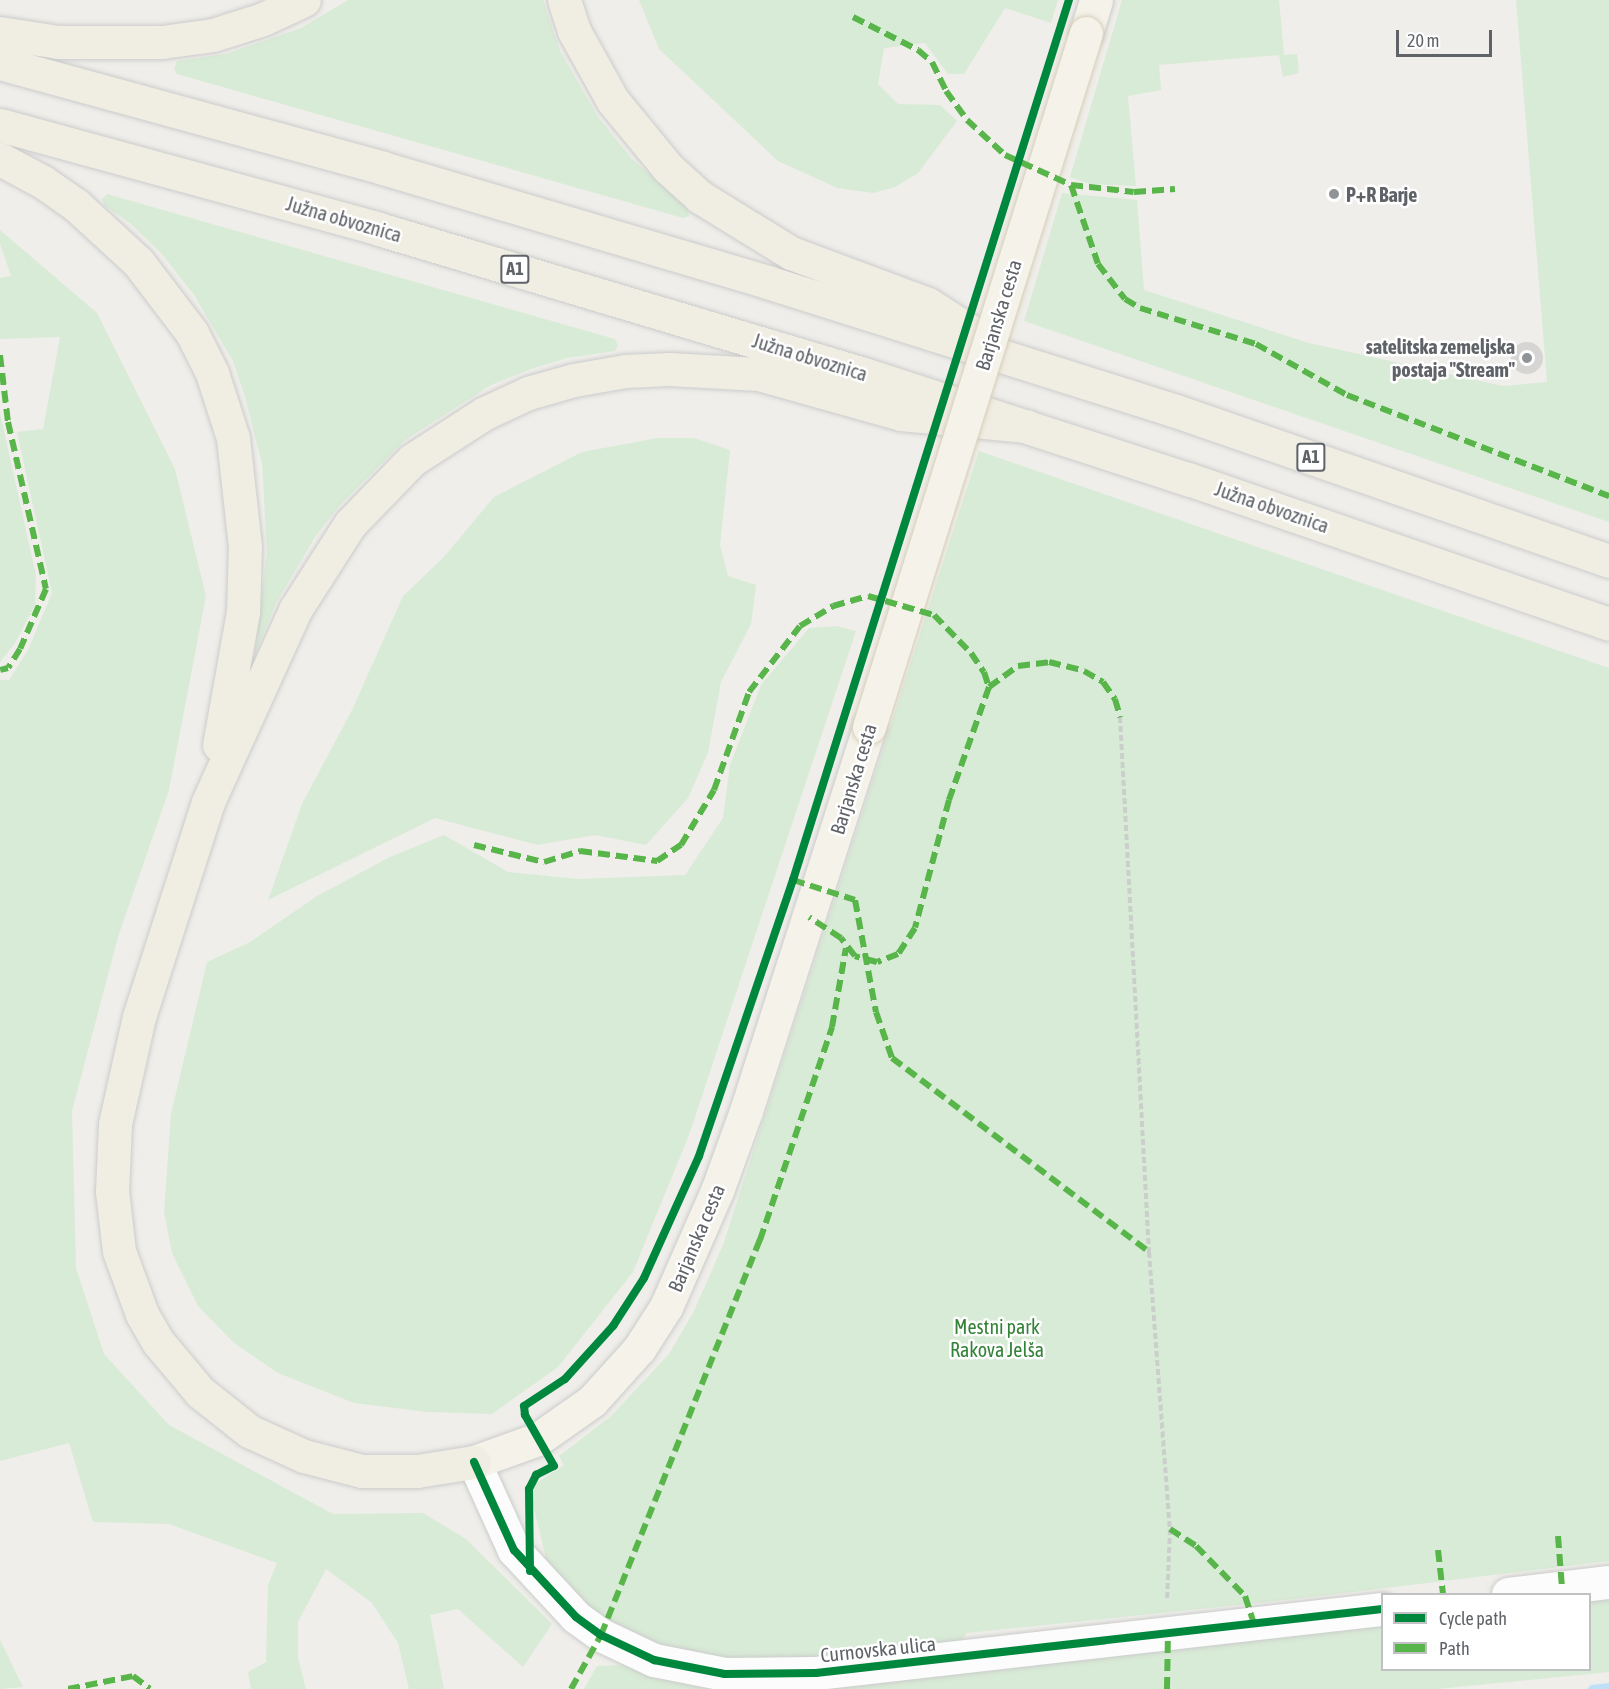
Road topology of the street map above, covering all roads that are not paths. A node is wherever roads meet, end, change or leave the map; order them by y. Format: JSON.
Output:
{"nodes":[{"id":1,"x":304,"y":0,"type":"edge"},
{"id":2,"x":564,"y":0,"type":"edge"},
{"id":3,"x":1096,"y":0,"type":"edge"},
{"id":4,"x":0,"y":33,"type":"edge"},
{"id":5,"x":0,"y":63,"type":"edge"},
{"id":6,"x":0,"y":125,"type":"edge"},
{"id":7,"x":0,"y":159,"type":"edge"},
{"id":8,"x":1011,"y":358,"type":"junction"},
{"id":9,"x":1026,"y":426,"type":"junction"},
{"id":10,"x":1609,"y":561,"type":"edge"},
{"id":11,"x":1609,"y":624,"type":"edge"},
{"id":12,"x":208,"y":802,"type":"junction"},
{"id":13,"x":474,"y":1462,"type":"junction"},
{"id":14,"x":1609,"y":1582,"type":"edge"},
{"id":15,"x":1516,"y":1593,"type":"edge"},
{"id":16,"x":1381,"y":1609,"type":"edge"}],
"edges":[{"from":1,"to":4,"type":"highway"},
{"from":2,"to":8,"type":"highway"},
{"from":3,"to":13,"type":"main road","name":"Barjanska cesta","bridge":true},
{"from":5,"to":8,"type":"highway","number":"A1"},
{"from":6,"to":9,"type":"highway","name":"Južna obvoznica","number":"A1"},
{"from":7,"to":12,"type":"highway"},
{"from":8,"to":10,"type":"highway","number":"A1"},
{"from":9,"to":11,"type":"highway","name":"Južna obvoznica","number":"A1"},
{"from":9,"to":12,"type":"highway"},
{"from":12,"to":13,"type":"highway"},
{"from":13,"to":16,"type":"street","name":"Curnovska ulica"},
{"from":14,"to":15,"type":"street"}]}
